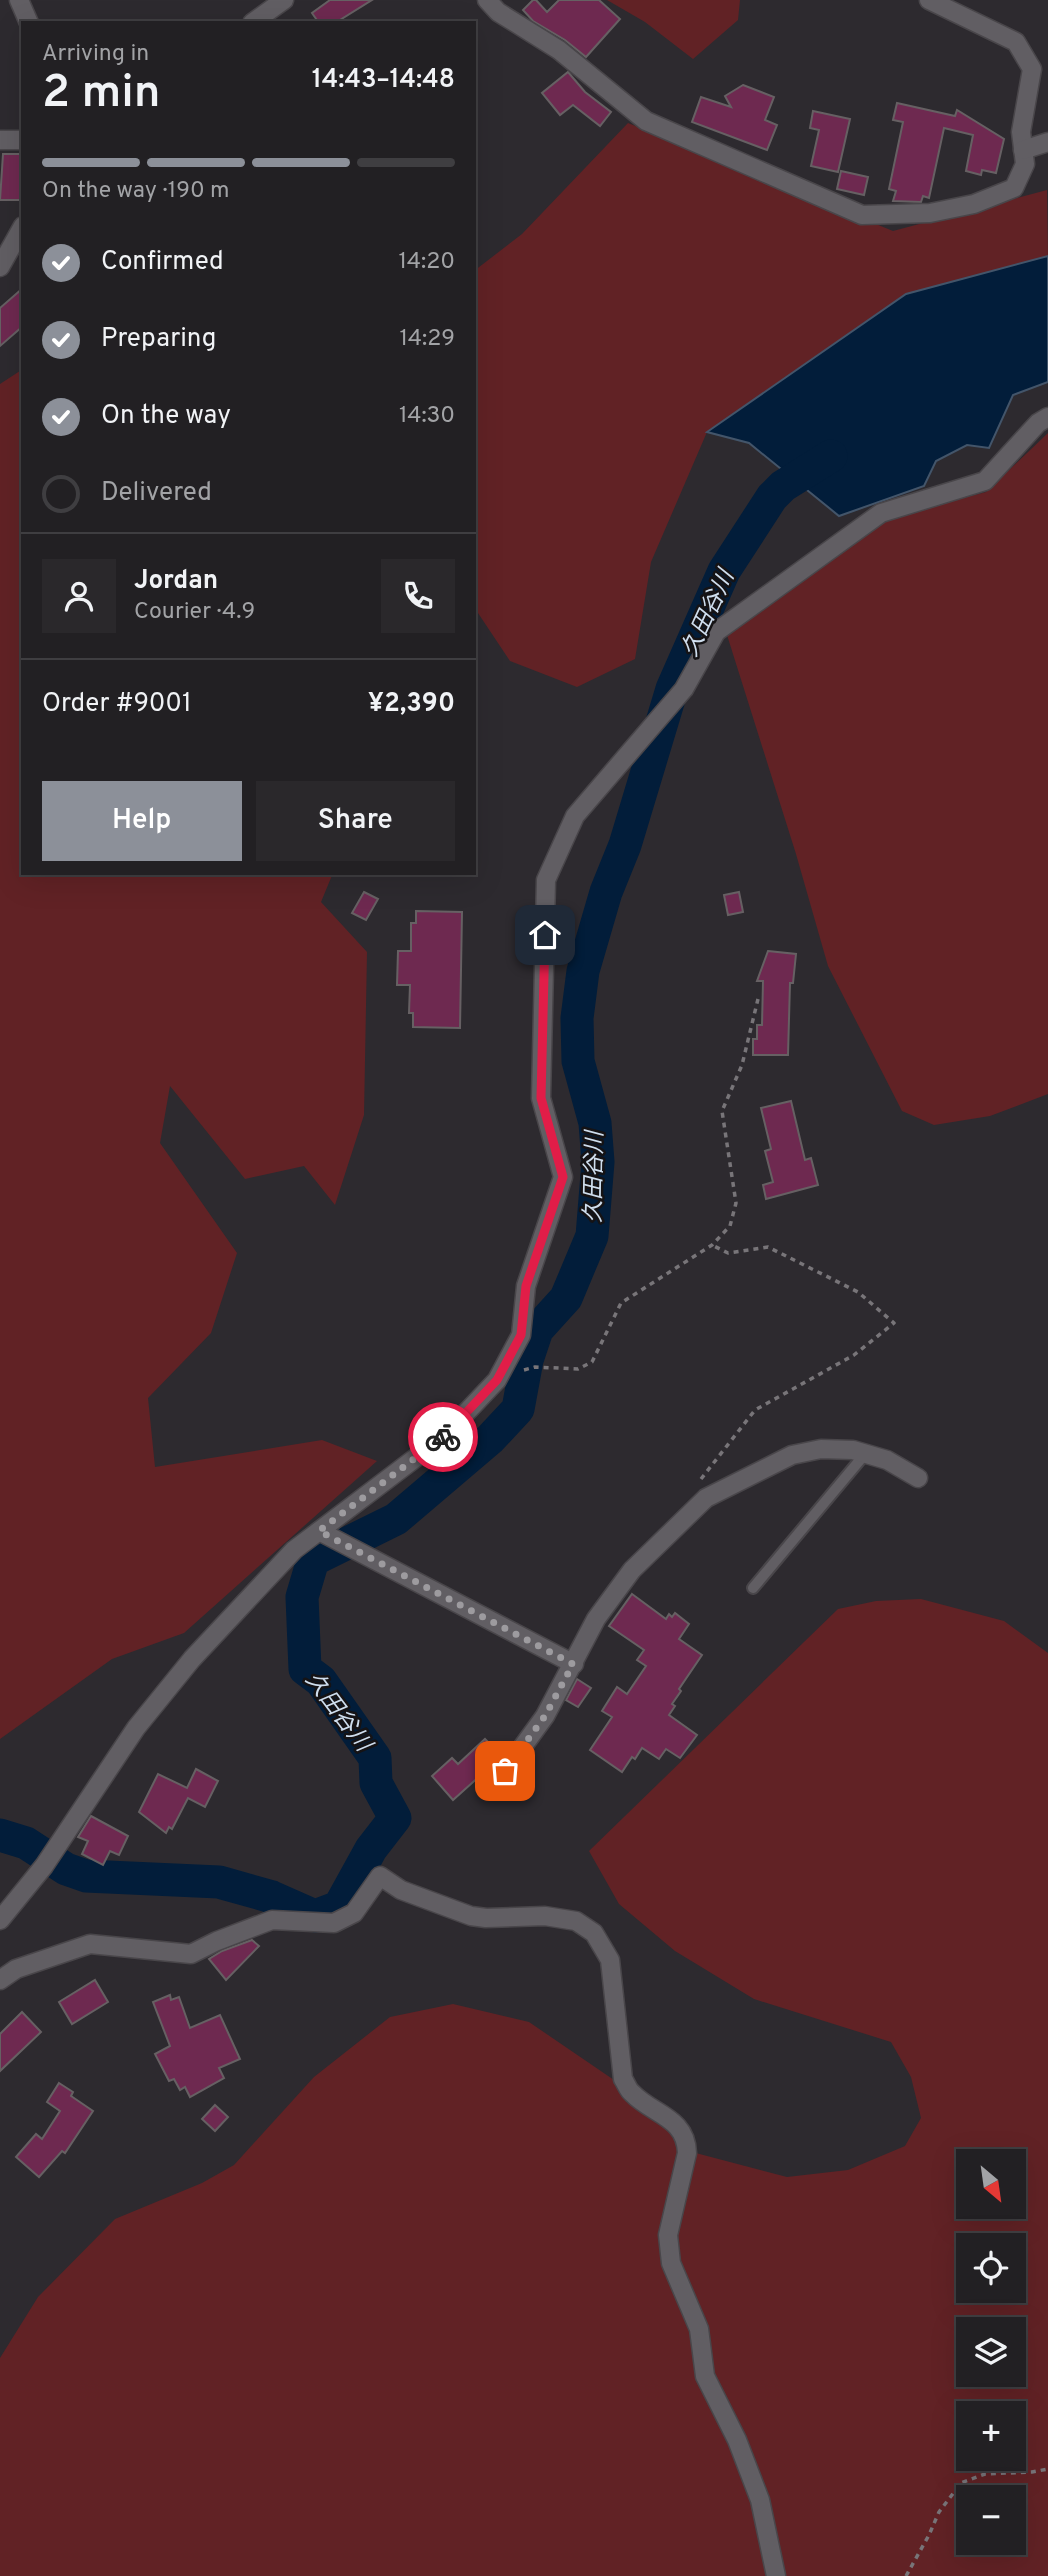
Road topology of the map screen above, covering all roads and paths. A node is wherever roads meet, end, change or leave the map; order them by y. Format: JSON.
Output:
{"nodes":[{"id":1,"x":19,"y":0,"type":"edge"},
{"id":2,"x":284,"y":0,"type":"edge"},
{"id":3,"x":487,"y":0,"type":"edge"},
{"id":4,"x":929,"y":0,"type":"edge"},
{"id":5,"x":28,"y":21,"type":"edge"},
{"id":6,"x":255,"y":21,"type":"edge"},
{"id":7,"x":0,"y":140,"type":"edge"},
{"id":8,"x":21,"y":140,"type":"edge"},
{"id":9,"x":1048,"y":142,"type":"edge"},
{"id":10,"x":1023,"y":150,"type":"junction"},
{"id":11,"x":21,"y":230,"type":"edge"},
{"id":12,"x":0,"y":267,"type":"edge"},
{"id":13,"x":1048,"y":417,"type":"edge"},
{"id":14,"x":758,"y":999,"type":"dead end"},
{"id":15,"x":712,"y":1245,"type":"junction"},
{"id":16,"x":521,"y":1370,"type":"dead end"},
{"id":17,"x":865,"y":1454,"type":"junction"},
{"id":18,"x":918,"y":1478,"type":"dead end"},
{"id":19,"x":706,"y":1498,"type":"junction"},
{"id":20,"x":327,"y":1536,"type":"junction"},
{"id":21,"x":752,"y":1588,"type":"dead end"},
{"id":22,"x":573,"y":1664,"type":"junction"},
{"id":23,"x":505,"y":1771,"type":"dead end"},
{"id":24,"x":0,"y":1920,"type":"edge"},
{"id":25,"x":0,"y":1980,"type":"edge"},
{"id":26,"x":1048,"y":2469,"type":"edge"},
{"id":27,"x":776,"y":2576,"type":"edge"},
{"id":28,"x":906,"y":2576,"type":"edge"}],
"edges":[{"from":1,"to":5,"type":"street"},
{"from":2,"to":6,"type":"street"},
{"from":3,"to":10,"type":"street"},
{"from":4,"to":10,"type":"street"},
{"from":7,"to":8,"type":"street"},
{"from":9,"to":10,"type":"street"},
{"from":11,"to":12,"type":"street"},
{"from":13,"to":20,"type":"street"},
{"from":14,"to":15,"type":"path"},
{"from":15,"to":16,"type":"path"},
{"from":15,"to":19,"type":"path"},
{"from":17,"to":18,"type":"street"},
{"from":17,"to":19,"type":"street"},
{"from":17,"to":21,"type":"lane"},
{"from":19,"to":22,"type":"street"},
{"from":20,"to":22,"type":"street"},
{"from":20,"to":24,"type":"street"},
{"from":22,"to":23,"type":"street"},
{"from":25,"to":27,"type":"street"},
{"from":26,"to":28,"type":"path"}]}
